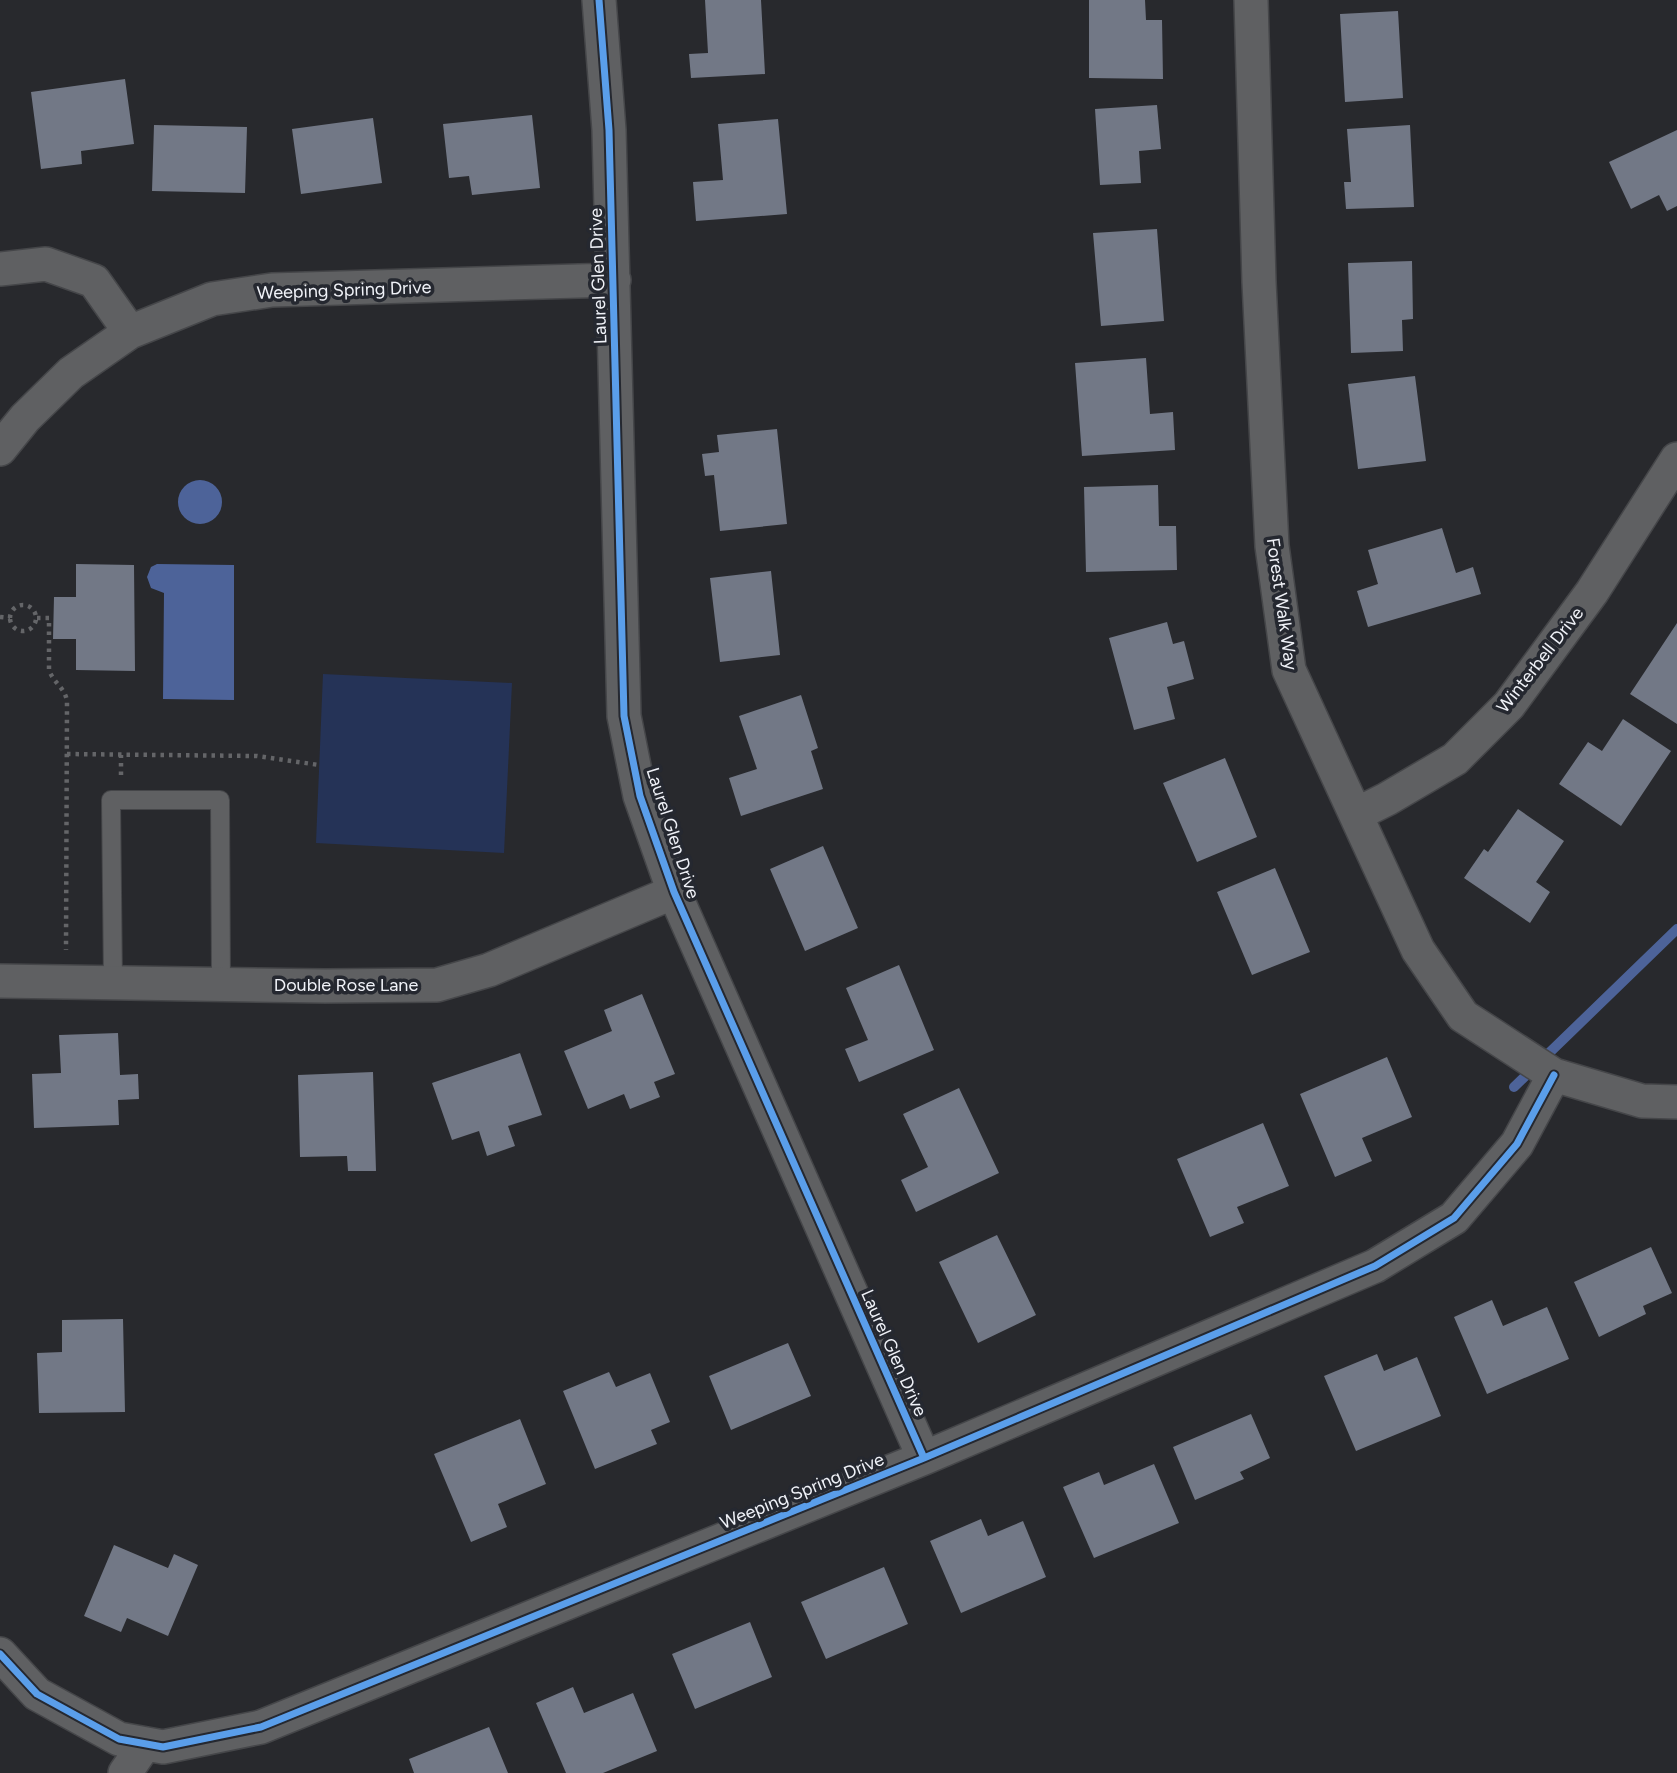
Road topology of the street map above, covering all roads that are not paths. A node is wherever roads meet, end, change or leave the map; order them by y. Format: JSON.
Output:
{"nodes":[{"id":1,"x":598,"y":0,"type":"edge"},
{"id":2,"x":1251,"y":0,"type":"edge"},
{"id":3,"x":0,"y":269,"type":"edge"},
{"id":4,"x":614,"y":280,"type":"junction"},
{"id":5,"x":130,"y":332,"type":"junction"},
{"id":6,"x":0,"y":449,"type":"edge"},
{"id":7,"x":1677,"y":459,"type":"edge"},
{"id":8,"x":1357,"y":814,"type":"junction"},
{"id":9,"x":674,"y":892,"type":"junction"},
{"id":10,"x":0,"y":981,"type":"edge"},
{"id":11,"x":113,"y":983,"type":"junction"},
{"id":12,"x":221,"y":985,"type":"junction"},
{"id":13,"x":1553,"y":1075,"type":"junction"},
{"id":14,"x":1677,"y":1102,"type":"edge"},
{"id":15,"x":924,"y":1458,"type":"junction"},
{"id":16,"x":0,"y":1654,"type":"edge"},
{"id":17,"x":145,"y":1744,"type":"junction"},
{"id":18,"x":125,"y":1773,"type":"edge"}],
"edges":[{"from":1,"to":4,"type":"street","name":"Laurel Glen Drive"},
{"from":2,"to":8,"type":"street","name":"Forest Walk Way"},
{"from":3,"to":5,"type":"street"},
{"from":4,"to":5,"type":"street","name":"Weeping Spring Drive"},
{"from":4,"to":9,"type":"street","name":"Laurel Glen Drive"},
{"from":5,"to":6,"type":"street","name":"Weeping Spring Drive"},
{"from":7,"to":8,"type":"street","name":"Winterbell Drive"},
{"from":8,"to":13,"type":"street","name":"Forest Walk Way"},
{"from":9,"to":12,"type":"street","name":"Double Rose Lane"},
{"from":9,"to":15,"type":"street","name":"Laurel Glen Drive"},
{"from":10,"to":11,"type":"street","name":"Double Rose Lane"},
{"from":11,"to":12,"type":"street","name":"Double Rose Lane"},
{"from":11,"to":12,"type":"lane"},
{"from":13,"to":14,"type":"street","name":"Forest Walk Way"},
{"from":13,"to":15,"type":"street","name":"Weeping Spring Drive"},
{"from":15,"to":17,"type":"street","name":"Weeping Spring Drive"},
{"from":16,"to":17,"type":"street","name":"Weeping Spring Drive"},
{"from":17,"to":18,"type":"street"}]}
